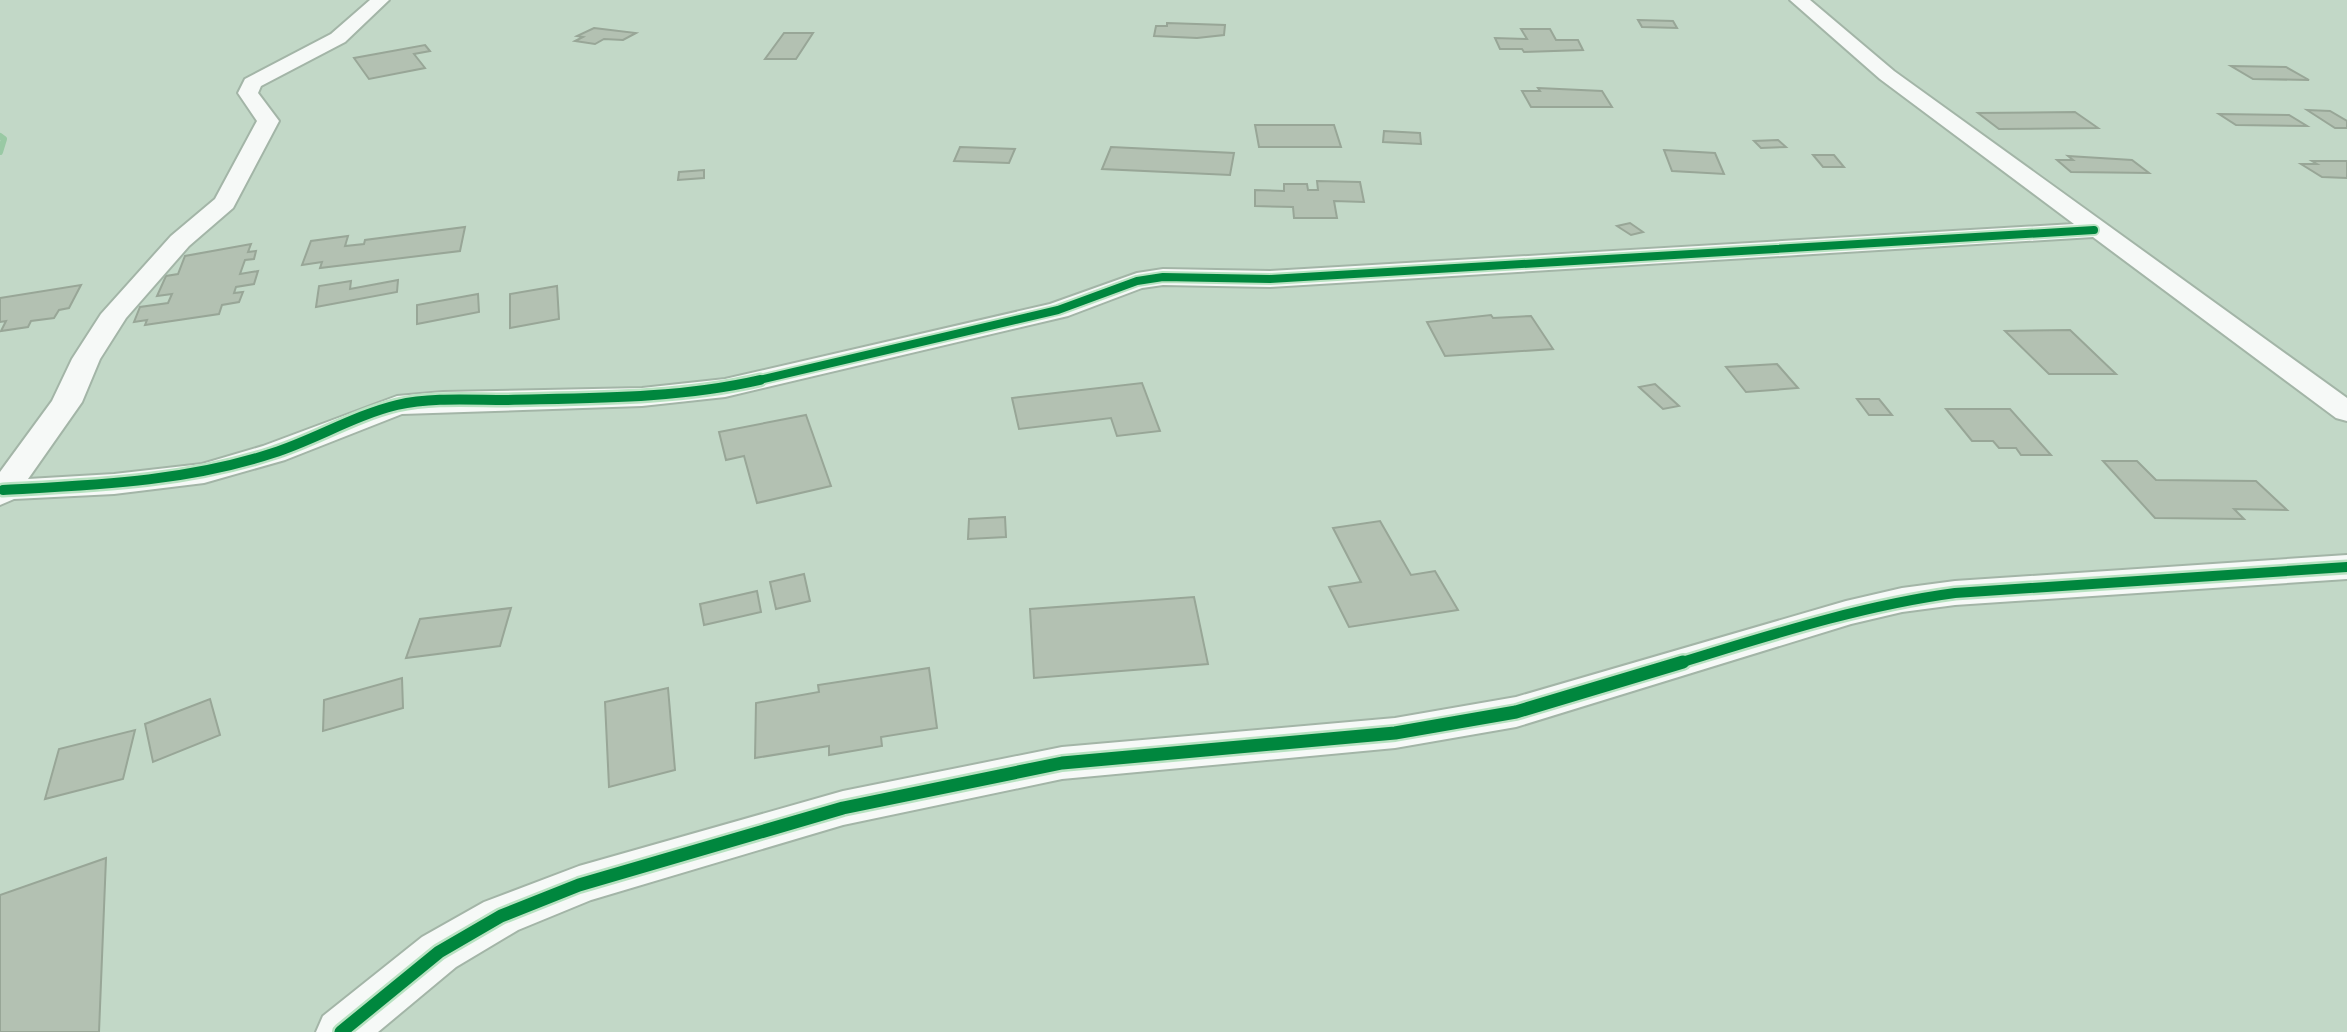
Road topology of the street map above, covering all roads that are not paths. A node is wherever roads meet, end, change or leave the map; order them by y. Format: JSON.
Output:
{"nodes":[{"id":1,"x":380,"y":0,"type":"edge"},
{"id":2,"x":1799,"y":0,"type":"edge"},
{"id":3,"x":2094,"y":230,"type":"junction"},
{"id":4,"x":2347,"y":412,"type":"edge"},
{"id":5,"x":2,"y":493,"type":"edge"},
{"id":6,"x":2347,"y":567,"type":"edge"},
{"id":7,"x":341,"y":1032,"type":"edge"}],
"edges":[{"from":1,"to":5,"type":"street"},
{"from":2,"to":3,"type":"street"},
{"from":3,"to":4,"type":"street"},
{"from":3,"to":5,"type":"street"},
{"from":6,"to":7,"type":"street"}]}
